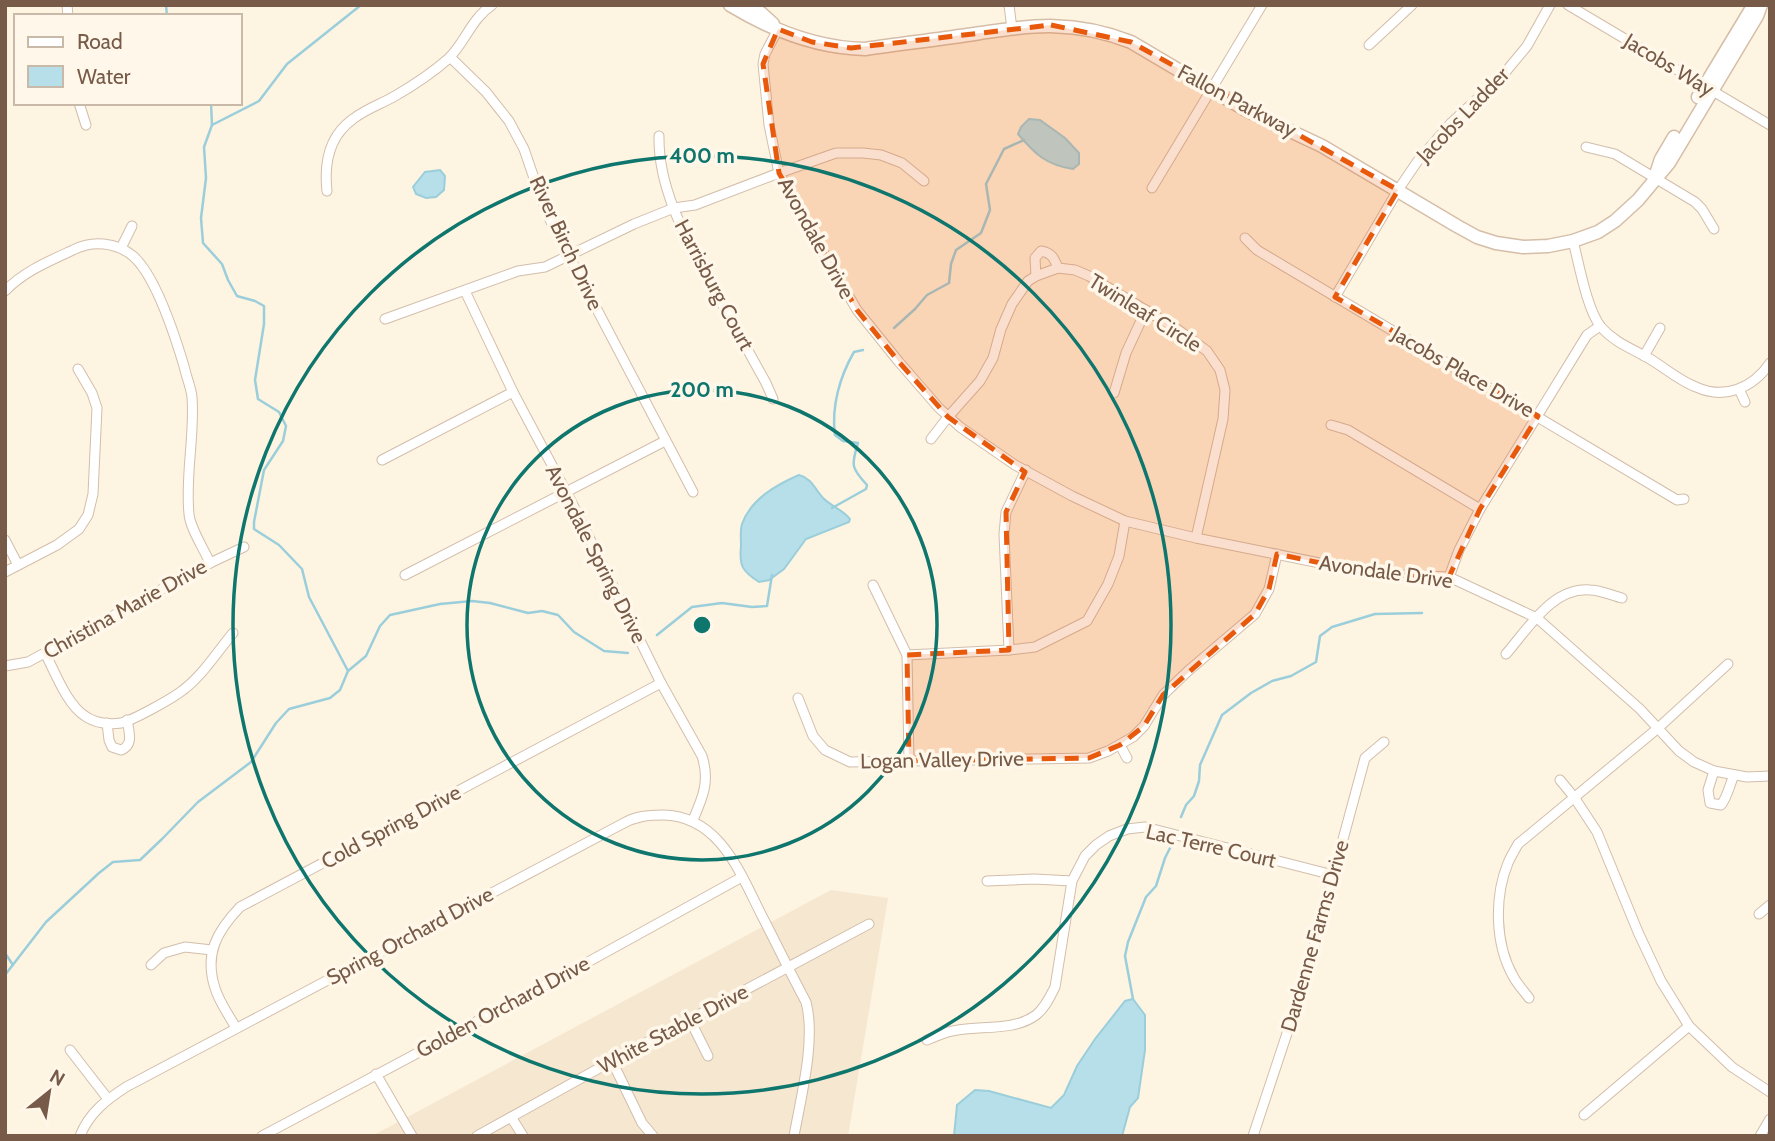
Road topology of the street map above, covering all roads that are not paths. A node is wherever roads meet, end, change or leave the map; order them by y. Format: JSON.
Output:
{"nodes":[{"id":1,"x":492,"y":5,"type":"edge"},
{"id":2,"x":730,"y":5,"type":"edge"},
{"id":3,"x":748,"y":5,"type":"edge"},
{"id":4,"x":1009,"y":5,"type":"edge"},
{"id":5,"x":1262,"y":5,"type":"edge"},
{"id":6,"x":1412,"y":5,"type":"edge"},
{"id":7,"x":1550,"y":5,"type":"edge"},
{"id":8,"x":1568,"y":5,"type":"edge"},
{"id":9,"x":1758,"y":5,"type":"edge"},
{"id":10,"x":778,"y":29,"type":"junction"},
{"id":11,"x":1012,"y":29,"type":"junction"},
{"id":12,"x":1369,"y":45,"type":"dead end"},
{"id":13,"x":450,"y":57,"type":"junction"},
{"id":14,"x":1708,"y":89,"type":"junction"},
{"id":15,"x":1212,"y":90,"type":"junction"},
{"id":16,"x":80,"y":105,"type":"edge"},
{"id":17,"x":86,"y":125,"type":"dead end"},
{"id":18,"x":1770,"y":125,"type":"edge"},
{"id":19,"x":659,"y":136,"type":"dead end"},
{"id":20,"x":1586,"y":147,"type":"dead end"},
{"id":21,"x":779,"y":173,"type":"junction"},
{"id":22,"x":1655,"y":178,"type":"junction"},
{"id":23,"x":923,"y":181,"type":"dead end"},
{"id":24,"x":1152,"y":188,"type":"dead end"},
{"id":25,"x":1398,"y":190,"type":"junction"},
{"id":26,"x":327,"y":191,"type":"dead end"},
{"id":27,"x":674,"y":208,"type":"junction"},
{"id":28,"x":132,"y":226,"type":"dead end"},
{"id":29,"x":1714,"y":229,"type":"dead end"},
{"id":30,"x":1245,"y":238,"type":"dead end"},
{"id":31,"x":1573,"y":241,"type":"junction"},
{"id":32,"x":121,"y":248,"type":"junction"},
{"id":33,"x":570,"y":257,"type":"junction"},
{"id":34,"x":1058,"y":268,"type":"junction"},
{"id":35,"x":1036,"y":276,"type":"junction"},
{"id":36,"x":5,"y":291,"type":"edge"},
{"id":37,"x":465,"y":291,"type":"junction"},
{"id":38,"x":1335,"y":297,"type":"junction"},
{"id":39,"x":1146,"y":310,"type":"junction"},
{"id":40,"x":385,"y":319,"type":"dead end"},
{"id":41,"x":1600,"y":326,"type":"junction"},
{"id":42,"x":1660,"y":328,"type":"dead end"},
{"id":43,"x":1644,"y":356,"type":"junction"},
{"id":44,"x":1770,"y":363,"type":"edge"},
{"id":45,"x":78,"y":369,"type":"dead end"},
{"id":46,"x":1739,"y":389,"type":"junction"},
{"id":47,"x":513,"y":392,"type":"junction"},
{"id":48,"x":1114,"y":393,"type":"dead end"},
{"id":49,"x":773,"y":399,"type":"dead end"},
{"id":50,"x":1745,"y":402,"type":"dead end"},
{"id":51,"x":1538,"y":416,"type":"junction"},
{"id":52,"x":948,"y":417,"type":"junction"},
{"id":53,"x":1331,"y":425,"type":"dead end"},
{"id":54,"x":931,"y":439,"type":"dead end"},
{"id":55,"x":665,"y":441,"type":"junction"},
{"id":56,"x":382,"y":460,"type":"dead end"},
{"id":57,"x":1026,"y":470,"type":"junction"},
{"id":58,"x":565,"y":491,"type":"junction"},
{"id":59,"x":692,"y":492,"type":"dead end"},
{"id":60,"x":1684,"y":499,"type":"dead end"},
{"id":61,"x":1480,"y":509,"type":"junction"},
{"id":62,"x":1125,"y":521,"type":"junction"},
{"id":63,"x":1196,"y":538,"type":"junction"},
{"id":64,"x":5,"y":540,"type":"edge"},
{"id":65,"x":244,"y":547,"type":"dead end"},
{"id":66,"x":1277,"y":554,"type":"junction"},
{"id":67,"x":210,"y":563,"type":"junction"},
{"id":68,"x":18,"y":565,"type":"junction"},
{"id":69,"x":5,"y":572,"type":"edge"},
{"id":70,"x":405,"y":575,"type":"dead end"},
{"id":71,"x":1449,"y":577,"type":"junction"},
{"id":72,"x":873,"y":584,"type":"dead end"},
{"id":73,"x":1622,"y":598,"type":"dead end"},
{"id":74,"x":1537,"y":618,"type":"junction"},
{"id":75,"x":233,"y":633,"type":"dead end"},
{"id":76,"x":1009,"y":650,"type":"junction"},
{"id":77,"x":46,"y":653,"type":"junction"},
{"id":78,"x":1506,"y":654,"type":"dead end"},
{"id":79,"x":907,"y":655,"type":"junction"},
{"id":80,"x":1728,"y":664,"type":"dead end"},
{"id":81,"x":5,"y":666,"type":"edge"},
{"id":82,"x":661,"y":683,"type":"junction"},
{"id":83,"x":798,"y":698,"type":"dead end"},
{"id":84,"x":127,"y":720,"type":"junction"},
{"id":85,"x":107,"y":723,"type":"junction"},
{"id":86,"x":1657,"y":729,"type":"junction"},
{"id":87,"x":1384,"y":742,"type":"dead end"},
{"id":88,"x":1120,"y":745,"type":"junction"},
{"id":89,"x":1126,"y":758,"type":"dead end"},
{"id":90,"x":909,"y":761,"type":"junction"},
{"id":91,"x":1714,"y":771,"type":"junction"},
{"id":92,"x":1734,"y":775,"type":"junction"},
{"id":93,"x":1770,"y":776,"type":"edge"},
{"id":94,"x":1560,"y":780,"type":"dead end"},
{"id":95,"x":1574,"y":797,"type":"junction"},
{"id":96,"x":693,"y":820,"type":"junction"},
{"id":97,"x":1333,"y":876,"type":"junction"},
{"id":98,"x":742,"y":877,"type":"junction"},
{"id":99,"x":987,"y":881,"type":"dead end"},
{"id":100,"x":1072,"y":881,"type":"junction"},
{"id":101,"x":1770,"y":905,"type":"edge"},
{"id":102,"x":1759,"y":914,"type":"dead end"},
{"id":103,"x":869,"y":925,"type":"dead end"},
{"id":104,"x":212,"y":950,"type":"junction"},
{"id":105,"x":151,"y":965,"type":"dead end"},
{"id":106,"x":788,"y":967,"type":"junction"},
{"id":107,"x":1529,"y":998,"type":"dead end"},
{"id":108,"x":690,"y":1020,"type":"junction"},
{"id":109,"x":1689,"y":1026,"type":"junction"},
{"id":110,"x":236,"y":1028,"type":"junction"},
{"id":111,"x":927,"y":1040,"type":"dead end"},
{"id":112,"x":69,"y":1050,"type":"dead end"},
{"id":113,"x":708,"y":1056,"type":"dead end"},
{"id":114,"x":612,"y":1061,"type":"junction"},
{"id":115,"x":376,"y":1074,"type":"junction"},
{"id":116,"x":1770,"y":1092,"type":"edge"},
{"id":117,"x":108,"y":1099,"type":"junction"},
{"id":118,"x":1584,"y":1115,"type":"dead end"},
{"id":119,"x":511,"y":1117,"type":"junction"},
{"id":120,"x":1770,"y":1119,"type":"edge"},
{"id":121,"x":80,"y":1136,"type":"edge"},
{"id":122,"x":262,"y":1136,"type":"edge"},
{"id":123,"x":412,"y":1136,"type":"edge"},
{"id":124,"x":477,"y":1136,"type":"edge"},
{"id":125,"x":523,"y":1136,"type":"edge"},
{"id":126,"x":653,"y":1136,"type":"edge"},
{"id":127,"x":794,"y":1136,"type":"edge"},
{"id":128,"x":1253,"y":1136,"type":"edge"},
{"id":129,"x":1760,"y":1136,"type":"edge"}],
"edges":[{"from":1,"to":13,"type":"street"},
{"from":2,"to":10,"type":"street","name":"Fallon Parkway"},
{"from":3,"to":10,"type":"street","name":"Fallon Parkway"},
{"from":4,"to":11,"type":"street"},
{"from":5,"to":15,"type":"street"},
{"from":6,"to":12,"type":"street"},
{"from":7,"to":25,"type":"street","name":"Jacobs Ladder"},
{"from":8,"to":14,"type":"street","name":"Jacobs Way"},
{"from":9,"to":14,"type":"street","name":"Fallon Parkway"},
{"from":10,"to":11,"type":"street","name":"Fallon Parkway"},
{"from":10,"to":21,"type":"street","name":"Avondale Drive"},
{"from":11,"to":15,"type":"street","name":"Fallon Parkway"},
{"from":13,"to":26,"type":"street"},
{"from":13,"to":33,"type":"street","name":"River Birch Drive"},
{"from":14,"to":18,"type":"street","name":"Jacobs Way"},
{"from":14,"to":22,"type":"street","name":"Fallon Parkway"},
{"from":15,"to":24,"type":"street"},
{"from":15,"to":25,"type":"street","name":"Fallon Parkway"},
{"from":16,"to":17,"type":"street"},
{"from":19,"to":27,"type":"street","name":"Harrisburg Court"},
{"from":20,"to":22,"type":"street"},
{"from":21,"to":23,"type":"street"},
{"from":21,"to":27,"type":"street"},
{"from":21,"to":52,"type":"street","name":"Avondale Drive"},
{"from":22,"to":29,"type":"street"},
{"from":22,"to":31,"type":"street","name":"Fallon Parkway"},
{"from":25,"to":31,"type":"street","name":"Fallon Parkway"},
{"from":25,"to":38,"type":"street","name":"Jacobs Ladder"},
{"from":27,"to":33,"type":"street"},
{"from":27,"to":49,"type":"street","name":"Harrisburg Court"},
{"from":28,"to":32,"type":"street"},
{"from":30,"to":38,"type":"street","name":"Jacobs Place Drive"},
{"from":31,"to":41,"type":"street"},
{"from":32,"to":36,"type":"street"},
{"from":32,"to":67,"type":"street"},
{"from":33,"to":37,"type":"street"},
{"from":33,"to":55,"type":"street","name":"River Birch Drive"},
{"from":34,"to":35,"type":"street","name":"Twinleaf Circle"},
{"from":34,"to":35,"type":"street","name":"Twinleaf Circle"},
{"from":34,"to":39,"type":"street","name":"Twinleaf Circle"},
{"from":35,"to":52,"type":"street","name":"Twinleaf Circle"},
{"from":37,"to":40,"type":"street"},
{"from":37,"to":47,"type":"street","name":"Avondale Spring Drive"},
{"from":38,"to":51,"type":"street","name":"Jacobs Place Drive"},
{"from":39,"to":48,"type":"street"},
{"from":39,"to":63,"type":"street","name":"Twinleaf Circle"},
{"from":41,"to":43,"type":"street"},
{"from":41,"to":51,"type":"street"},
{"from":42,"to":43,"type":"street"},
{"from":43,"to":46,"type":"street"},
{"from":44,"to":46,"type":"street"},
{"from":45,"to":68,"type":"street"},
{"from":46,"to":50,"type":"street"},
{"from":47,"to":56,"type":"street"},
{"from":47,"to":58,"type":"street","name":"Avondale Spring Drive"},
{"from":51,"to":60,"type":"street","name":"Jacobs Place Drive"},
{"from":51,"to":61,"type":"street"},
{"from":52,"to":54,"type":"street"},
{"from":52,"to":57,"type":"street","name":"Avondale Drive"},
{"from":53,"to":61,"type":"street"},
{"from":55,"to":58,"type":"street"},
{"from":55,"to":59,"type":"street","name":"River Birch Drive"},
{"from":57,"to":62,"type":"street","name":"Avondale Drive"},
{"from":57,"to":76,"type":"street"},
{"from":58,"to":70,"type":"street"},
{"from":58,"to":82,"type":"street","name":"Avondale Spring Drive"},
{"from":61,"to":71,"type":"street"},
{"from":62,"to":63,"type":"street","name":"Avondale Drive"},
{"from":62,"to":76,"type":"street"},
{"from":63,"to":66,"type":"street","name":"Avondale Drive"},
{"from":64,"to":68,"type":"street"},
{"from":65,"to":67,"type":"street","name":"Christina Marie Drive"},
{"from":66,"to":71,"type":"street","name":"Avondale Drive"},
{"from":66,"to":88,"type":"street","name":"Logan Valley Drive"},
{"from":67,"to":77,"type":"street","name":"Christina Marie Drive"},
{"from":68,"to":69,"type":"street"},
{"from":71,"to":74,"type":"street","name":"Avondale Drive"},
{"from":72,"to":79,"type":"street"},
{"from":73,"to":74,"type":"street"},
{"from":74,"to":78,"type":"street"},
{"from":74,"to":86,"type":"street","name":"Avondale Drive"},
{"from":75,"to":84,"type":"street"},
{"from":76,"to":79,"type":"street"},
{"from":77,"to":81,"type":"street","name":"Christina Marie Drive"},
{"from":77,"to":85,"type":"street"},
{"from":79,"to":90,"type":"street"},
{"from":80,"to":86,"type":"street"},
{"from":82,"to":96,"type":"street","name":"Avondale Spring Drive"},
{"from":82,"to":104,"type":"street","name":"Cold Spring Drive"},
{"from":83,"to":90,"type":"street","name":"Logan Valley Drive"},
{"from":84,"to":85,"type":"street"},
{"from":84,"to":85,"type":"street"},
{"from":86,"to":91,"type":"street","name":"Avondale Drive"},
{"from":86,"to":95,"type":"street"},
{"from":87,"to":97,"type":"street","name":"Dardenne Farms Drive"},
{"from":88,"to":89,"type":"street"},
{"from":88,"to":90,"type":"street","name":"Logan Valley Drive"},
{"from":91,"to":92,"type":"street","name":"Avondale Drive"},
{"from":91,"to":92,"type":"street"},
{"from":92,"to":93,"type":"street","name":"Avondale Drive"},
{"from":94,"to":95,"type":"street"},
{"from":95,"to":107,"type":"street"},
{"from":95,"to":109,"type":"street"},
{"from":96,"to":98,"type":"street"},
{"from":96,"to":110,"type":"street","name":"Spring Orchard Drive"},
{"from":97,"to":100,"type":"street","name":"Lac Terre Court"},
{"from":97,"to":128,"type":"street","name":"Dardenne Farms Drive"},
{"from":98,"to":106,"type":"street"},
{"from":98,"to":115,"type":"street","name":"Golden Orchard Drive"},
{"from":99,"to":100,"type":"street"},
{"from":100,"to":111,"type":"street","name":"Lac Terre Court"},
{"from":101,"to":102,"type":"street"},
{"from":103,"to":106,"type":"street","name":"White Stable Drive"},
{"from":104,"to":105,"type":"street"},
{"from":104,"to":110,"type":"street"},
{"from":106,"to":108,"type":"street","name":"White Stable Drive"},
{"from":106,"to":127,"type":"street"},
{"from":108,"to":113,"type":"street"},
{"from":108,"to":114,"type":"street","name":"White Stable Drive"},
{"from":109,"to":116,"type":"street"},
{"from":109,"to":118,"type":"street"},
{"from":110,"to":117,"type":"street","name":"Spring Orchard Drive"},
{"from":112,"to":117,"type":"street"},
{"from":114,"to":119,"type":"street","name":"White Stable Drive"},
{"from":114,"to":126,"type":"street"},
{"from":115,"to":122,"type":"street","name":"Golden Orchard Drive"},
{"from":115,"to":123,"type":"street"},
{"from":117,"to":121,"type":"street","name":"Spring Orchard Drive"},
{"from":119,"to":124,"type":"street","name":"White Stable Drive"},
{"from":119,"to":125,"type":"street"},
{"from":120,"to":129,"type":"street"}]}
